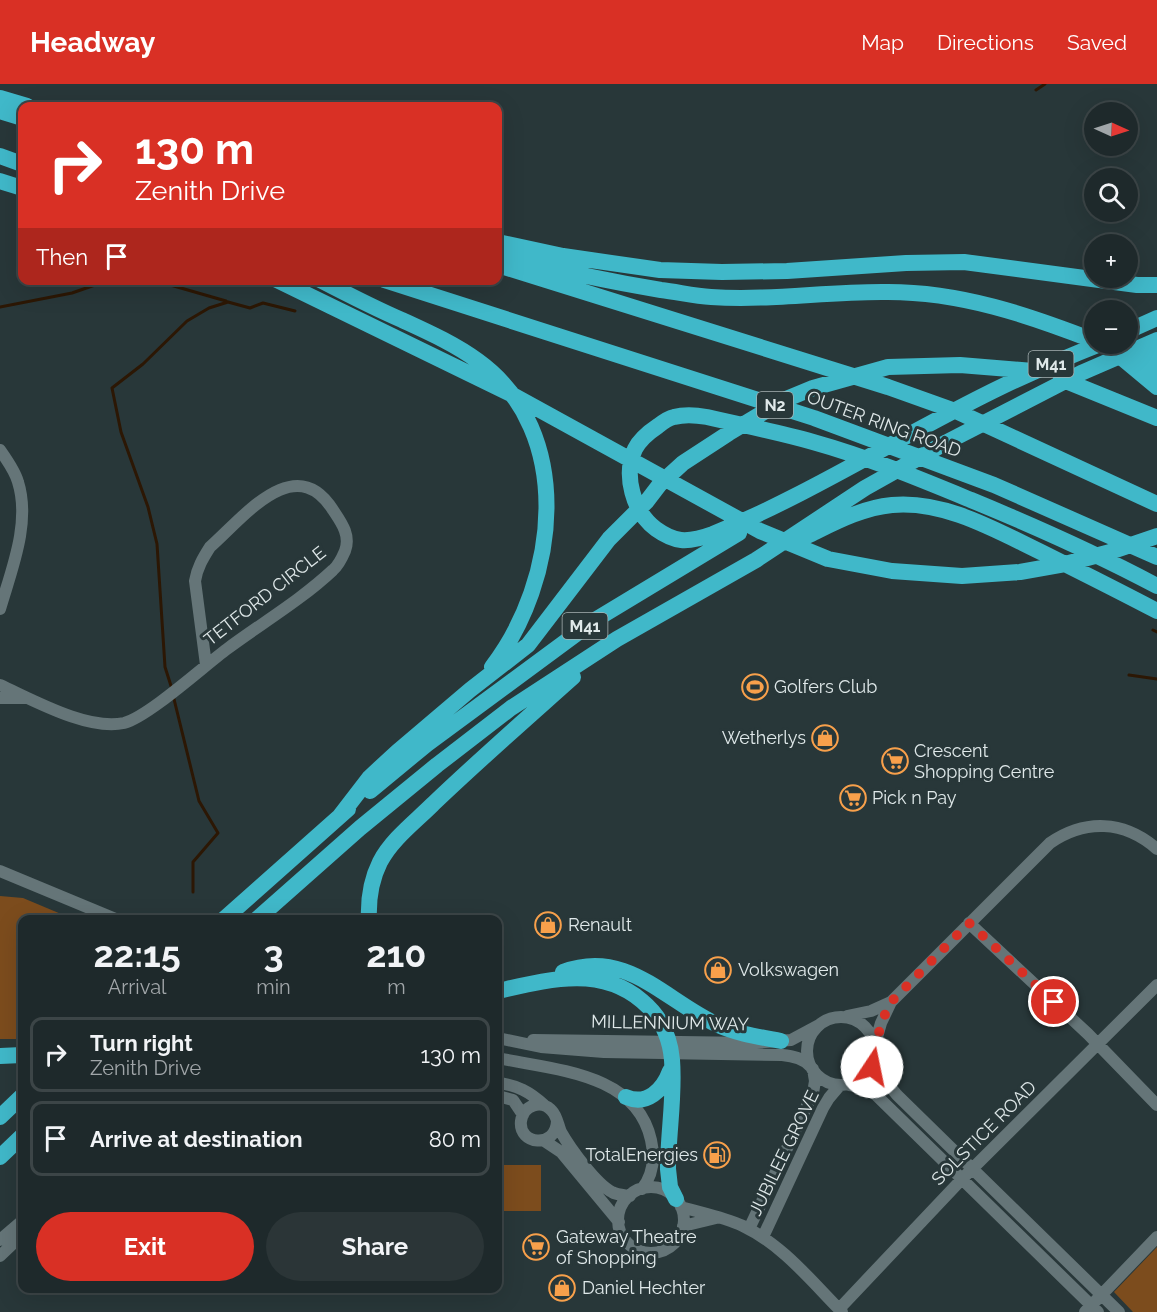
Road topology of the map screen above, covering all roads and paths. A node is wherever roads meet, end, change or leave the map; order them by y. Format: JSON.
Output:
{"nodes":[{"id":1,"x":0,"y":98,"type":"edge"},
{"id":2,"x":18,"y":103,"type":"edge"},
{"id":3,"x":0,"y":111,"type":"edge"},
{"id":4,"x":18,"y":116,"type":"edge"},
{"id":5,"x":0,"y":156,"type":"edge"},
{"id":6,"x":18,"y":163,"type":"edge"},
{"id":7,"x":0,"y":167,"type":"edge"},
{"id":8,"x":18,"y":173,"type":"edge"},
{"id":9,"x":0,"y":182,"type":"edge"},
{"id":10,"x":18,"y":187,"type":"edge"},
{"id":11,"x":502,"y":243,"type":"edge"},
{"id":12,"x":502,"y":255,"type":"edge"},
{"id":13,"x":502,"y":266,"type":"edge"},
{"id":14,"x":288,"y":285,"type":"edge"},
{"id":15,"x":330,"y":285,"type":"edge"},
{"id":16,"x":400,"y":285,"type":"edge"},
{"id":17,"x":1157,"y":285,"type":"edge"},
{"id":18,"x":1157,"y":318,"type":"edge"},
{"id":19,"x":1138,"y":327,"type":"edge"},
{"id":20,"x":1084,"y":336,"type":"edge"},
{"id":21,"x":1157,"y":340,"type":"edge"},
{"id":22,"x":1084,"y":351,"type":"edge"},
{"id":23,"x":1116,"y":354,"type":"edge"},
{"id":24,"x":1125,"y":354,"type":"edge"},
{"id":25,"x":1157,"y":354,"type":"edge"},
{"id":26,"x":1157,"y":369,"type":"edge"},
{"id":27,"x":1081,"y":373,"type":"junction"},
{"id":28,"x":1157,"y":387,"type":"edge"},
{"id":29,"x":1157,"y":418,"type":"edge"},
{"id":30,"x":0,"y":450,"type":"edge"},
{"id":31,"x":851,"y":466,"type":"junction"},
{"id":32,"x":1157,"y":504,"type":"edge"},
{"id":33,"x":1157,"y":536,"type":"edge"},
{"id":34,"x":1157,"y":557,"type":"edge"},
{"id":35,"x":756,"y":560,"type":"junction"},
{"id":36,"x":1157,"y":586,"type":"edge"},
{"id":37,"x":0,"y":609,"type":"edge"},
{"id":38,"x":1157,"y":611,"type":"edge"},
{"id":39,"x":617,"y":639,"type":"junction"},
{"id":40,"x":206,"y":665,"type":"junction"},
{"id":41,"x":482,"y":680,"type":"junction"},
{"id":42,"x":0,"y":685,"type":"edge"},
{"id":43,"x":0,"y":698,"type":"edge"},
{"id":44,"x":28,"y":698,"type":"junction"},
{"id":45,"x":340,"y":816,"type":"junction"},
{"id":46,"x":1157,"y":849,"type":"edge"},
{"id":47,"x":0,"y":872,"type":"edge"},
{"id":48,"x":106,"y":915,"type":"edge"},
{"id":49,"x":230,"y":915,"type":"edge"},
{"id":50,"x":262,"y":915,"type":"edge"},
{"id":51,"x":369,"y":915,"type":"edge"},
{"id":52,"x":969,"y":923,"type":"junction"},
{"id":53,"x":542,"y":981,"type":"junction"},
{"id":54,"x":1157,"y":985,"type":"edge"},
{"id":55,"x":502,"y":990,"type":"edge"},
{"id":56,"x":891,"y":1002,"type":"junction"},
{"id":57,"x":843,"y":1017,"type":"junction"},
{"id":58,"x":819,"y":1025,"type":"junction"},
{"id":59,"x":502,"y":1039,"type":"edge"},
{"id":60,"x":781,"y":1041,"type":"junction"},
{"id":61,"x":875,"y":1044,"type":"junction"},
{"id":62,"x":1098,"y":1045,"type":"junction"},
{"id":63,"x":702,"y":1048,"type":"junction"},
{"id":64,"x":18,"y":1055,"type":"edge"},
{"id":65,"x":0,"y":1056,"type":"edge"},
{"id":66,"x":502,"y":1059,"type":"edge"},
{"id":67,"x":874,"y":1061,"type":"junction"},
{"id":68,"x":672,"y":1062,"type":"junction"},
{"id":69,"x":812,"y":1067,"type":"junction"},
{"id":70,"x":502,"y":1084,"type":"edge"},
{"id":71,"x":844,"y":1085,"type":"junction"},
{"id":72,"x":502,"y":1097,"type":"edge"},
{"id":73,"x":626,"y":1097,"type":"junction"},
{"id":74,"x":18,"y":1100,"type":"edge"},
{"id":75,"x":544,"y":1105,"type":"junction"},
{"id":76,"x":1157,"y":1105,"type":"edge"},
{"id":77,"x":523,"y":1114,"type":"junction"},
{"id":78,"x":0,"y":1117,"type":"edge"},
{"id":79,"x":557,"y":1121,"type":"junction"},
{"id":80,"x":18,"y":1140,"type":"edge"},
{"id":81,"x":543,"y":1140,"type":"junction"},
{"id":82,"x":0,"y":1157,"type":"edge"},
{"id":83,"x":973,"y":1169,"type":"junction"},
{"id":84,"x":962,"y":1179,"type":"junction"},
{"id":85,"x":642,"y":1189,"type":"junction"},
{"id":86,"x":630,"y":1196,"type":"junction"},
{"id":87,"x":678,"y":1203,"type":"junction"},
{"id":88,"x":720,"y":1218,"type":"junction"},
{"id":89,"x":619,"y":1222,"type":"junction"},
{"id":90,"x":18,"y":1224,"type":"edge"},
{"id":91,"x":683,"y":1226,"type":"junction"},
{"id":92,"x":749,"y":1229,"type":"junction"},
{"id":93,"x":763,"y":1237,"type":"junction"},
{"id":94,"x":1157,"y":1237,"type":"edge"},
{"id":95,"x":18,"y":1239,"type":"edge"},
{"id":96,"x":0,"y":1240,"type":"edge"},
{"id":97,"x":0,"y":1256,"type":"edge"},
{"id":98,"x":1102,"y":1295,"type":"junction"},
{"id":99,"x":841,"y":1310,"type":"edge"},
{"id":100,"x":1092,"y":1310,"type":"edge"},
{"id":101,"x":1119,"y":1312,"type":"edge"}],
"edges":[{"from":1,"to":2,"type":"highway"},
{"from":3,"to":4,"type":"highway"},
{"from":5,"to":6,"type":"highway"},
{"from":7,"to":8,"type":"highway"},
{"from":9,"to":10,"type":"highway"},
{"from":11,"to":17,"type":"highway"},
{"from":12,"to":20,"type":"highway"},
{"from":13,"to":32,"type":"highway","name":"OUTER RING ROAD"},
{"from":14,"to":33,"type":"highway"},
{"from":15,"to":41,"type":"highway"},
{"from":16,"to":34,"type":"highway","name":"OUTER RING ROAD","number":"N2"},
{"from":18,"to":19,"type":"highway"},
{"from":21,"to":27,"type":"highway","number":"M41"},
{"from":22,"to":31,"type":"highway","number":"M41"},
{"from":23,"to":28,"type":"highway"},
{"from":24,"to":26,"type":"highway"},
{"from":25,"to":27,"type":"highway"},
{"from":27,"to":35,"type":"highway","number":"M41"},
{"from":29,"to":41,"type":"highway"},
{"from":30,"to":37,"type":"street"},
{"from":31,"to":36,"type":"highway"},
{"from":31,"to":45,"type":"highway","number":"M41"},
{"from":35,"to":38,"type":"highway"},
{"from":35,"to":39,"type":"highway","number":"M41"},
{"from":39,"to":50,"type":"highway","number":"M41"},
{"from":39,"to":51,"type":"highway"},
{"from":40,"to":40,"type":"street","name":"TETFORD CIRCLE"},
{"from":40,"to":44,"type":"street","name":"TETFORD CIRCLE"},
{"from":41,"to":45,"type":"highway"},
{"from":42,"to":44,"type":"street","name":"TETFORD CIRCLE"},
{"from":43,"to":44,"type":"street","name":"TETFORD CIRCLE"},
{"from":45,"to":49,"type":"highway","number":"M41"},
{"from":46,"to":52,"type":"street"},
{"from":47,"to":48,"type":"street"},
{"from":52,"to":56,"type":"street"},
{"from":52,"to":62,"type":"street"},
{"from":53,"to":55,"type":"highway"},
{"from":53,"to":60,"type":"highway"},
{"from":53,"to":68,"type":"highway"},
{"from":54,"to":62,"type":"street","name":"SOLSTICE ROAD"},
{"from":56,"to":57,"type":"street"},
{"from":56,"to":61,"type":"street"},
{"from":57,"to":58,"type":"street"},
{"from":57,"to":61,"type":"street"},
{"from":58,"to":60,"type":"street","name":"MILLENNIUM WAY"},
{"from":58,"to":69,"type":"street"},
{"from":59,"to":63,"type":"street","name":"MILLENNIUM WAY"},
{"from":60,"to":63,"type":"street","name":"MILLENNIUM WAY"},
{"from":61,"to":67,"type":"street"},
{"from":62,"to":76,"type":"street"},
{"from":62,"to":83,"type":"street","name":"SOLSTICE ROAD"},
{"from":63,"to":69,"type":"street","name":"MILLENNIUM WAY"},
{"from":64,"to":65,"type":"highway"},
{"from":66,"to":73,"type":"street"},
{"from":67,"to":71,"type":"street"},
{"from":67,"to":83,"type":"street"},
{"from":68,"to":73,"type":"highway"},
{"from":68,"to":87,"type":"highway"},
{"from":69,"to":71,"type":"street"},
{"from":69,"to":92,"type":"street","name":"JUBILEE GROVE"},
{"from":70,"to":75,"type":"street"},
{"from":71,"to":84,"type":"street"},
{"from":71,"to":93,"type":"street","name":"JUBILEE GROVE"},
{"from":72,"to":77,"type":"street"},
{"from":73,"to":85,"type":"street"},
{"from":74,"to":78,"type":"highway"},
{"from":75,"to":77,"type":"street"},
{"from":75,"to":79,"type":"street"},
{"from":77,"to":81,"type":"street"},
{"from":79,"to":81,"type":"street"},
{"from":79,"to":86,"type":"street"},
{"from":80,"to":82,"type":"highway"},
{"from":81,"to":89,"type":"street"},
{"from":83,"to":84,"type":"street","name":"SOLSTICE ROAD"},
{"from":83,"to":98,"type":"street"},
{"from":84,"to":99,"type":"street","name":"SOLSTICE ROAD"},
{"from":84,"to":100,"type":"street"},
{"from":85,"to":86,"type":"street"},
{"from":85,"to":87,"type":"street"},
{"from":86,"to":89,"type":"street"},
{"from":87,"to":88,"type":"street"},
{"from":87,"to":91,"type":"street"},
{"from":88,"to":91,"type":"street"},
{"from":88,"to":92,"type":"street"},
{"from":89,"to":91,"type":"street"},
{"from":90,"to":96,"type":"street"},
{"from":92,"to":93,"type":"street"},
{"from":93,"to":99,"type":"street"},
{"from":94,"to":98,"type":"street"},
{"from":95,"to":97,"type":"street"},
{"from":98,"to":100,"type":"street"},
{"from":98,"to":101,"type":"street"}]}
